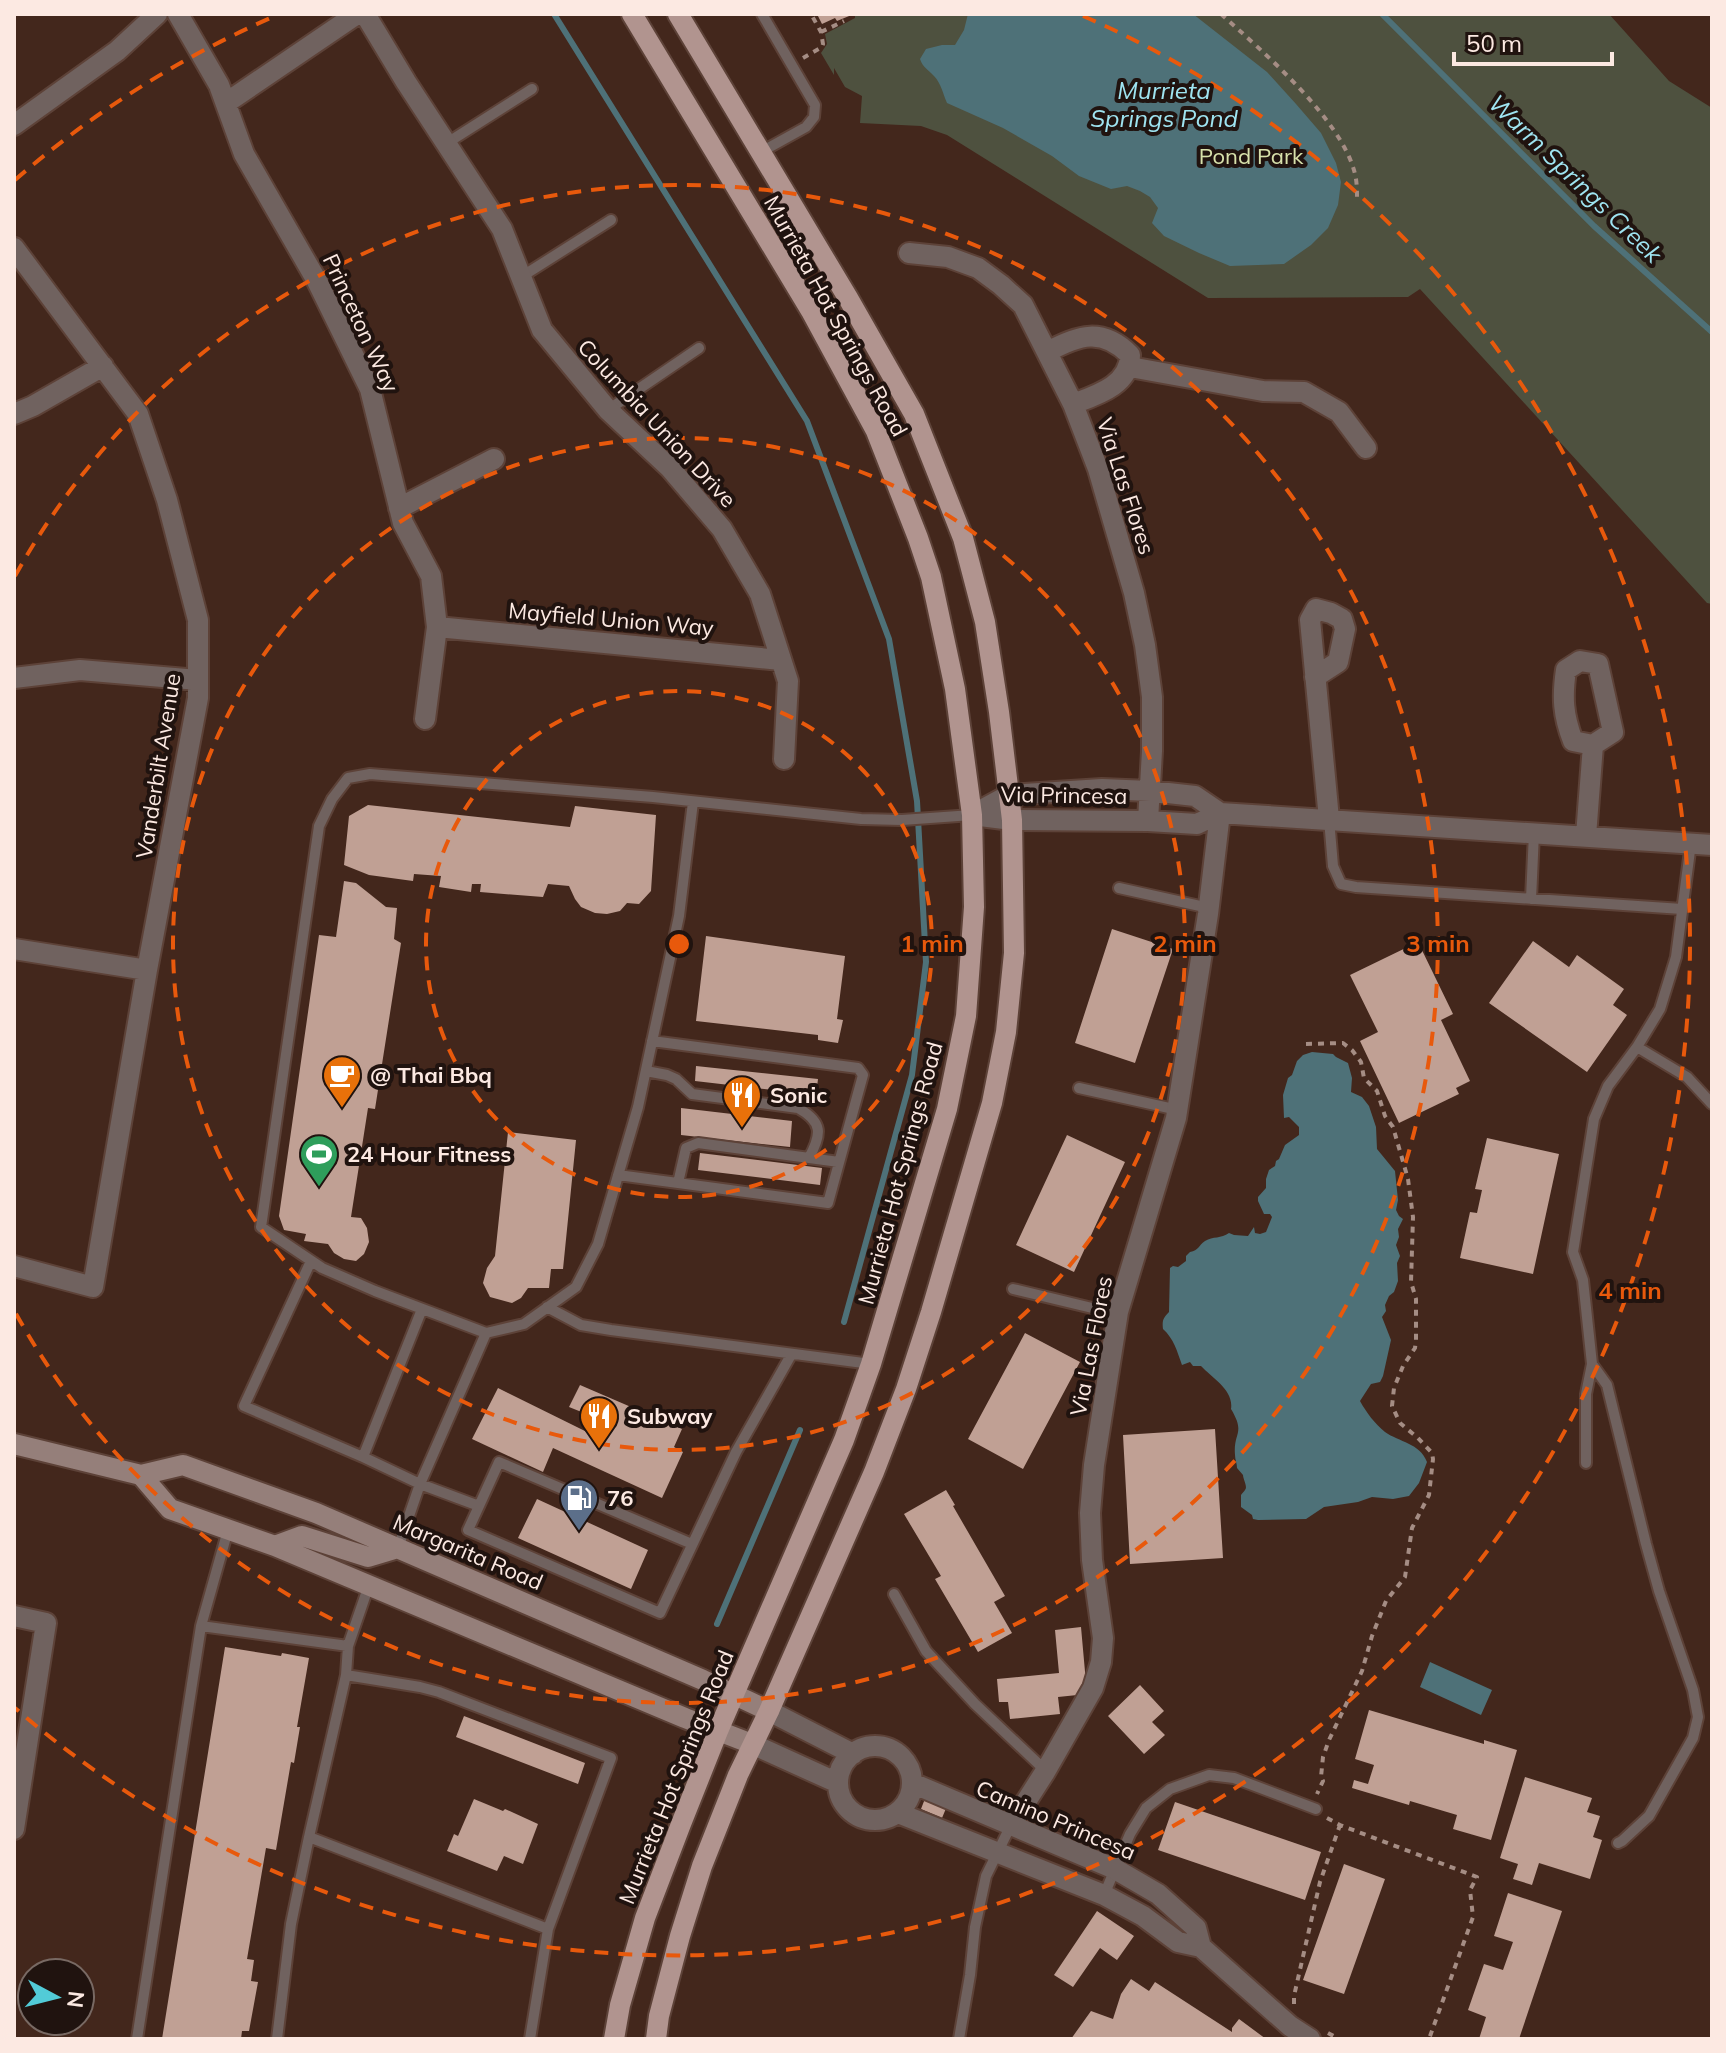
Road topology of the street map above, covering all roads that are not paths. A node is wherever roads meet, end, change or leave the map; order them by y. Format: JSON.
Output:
{"nodes":[{"id":1,"x":157,"y":14,"type":"edge"},
{"id":2,"x":178,"y":14,"type":"edge"},
{"id":3,"x":357,"y":14,"type":"edge"},
{"id":4,"x":365,"y":14,"type":"edge"},
{"id":5,"x":632,"y":14,"type":"edge"},
{"id":6,"x":678,"y":14,"type":"edge"},
{"id":7,"x":762,"y":14,"type":"edge"},
{"id":8,"x":532,"y":89,"type":"dead end"},
{"id":9,"x":226,"y":103,"type":"junction"},
{"id":10,"x":14,"y":125,"type":"edge"},
{"id":11,"x":447,"y":143,"type":"junction"},
{"id":12,"x":761,"y":152,"type":"junction"},
{"id":13,"x":611,"y":220,"type":"dead end"},
{"id":14,"x":14,"y":248,"type":"edge"},
{"id":15,"x":909,"y":253,"type":"dead end"},
{"id":16,"x":521,"y":277,"type":"junction"},
{"id":17,"x":699,"y":348,"type":"dead end"},
{"id":18,"x":1047,"y":352,"type":"junction"},
{"id":19,"x":103,"y":366,"type":"junction"},
{"id":20,"x":1130,"y":367,"type":"junction"},
{"id":21,"x":1073,"y":404,"type":"junction"},
{"id":22,"x":608,"y":410,"type":"junction"},
{"id":23,"x":14,"y":414,"type":"edge"},
{"id":24,"x":1366,"y":448,"type":"dead end"},
{"id":25,"x":494,"y":459,"type":"dead end"},
{"id":26,"x":399,"y":508,"type":"junction"},
{"id":27,"x":437,"y":627,"type":"junction"},
{"id":28,"x":781,"y":660,"type":"junction"},
{"id":29,"x":1315,"y":677,"type":"dead end"},
{"id":30,"x":14,"y":678,"type":"edge"},
{"id":31,"x":198,"y":680,"type":"junction"},
{"id":32,"x":425,"y":719,"type":"dead end"},
{"id":33,"x":1593,"y":745,"type":"dead end"},
{"id":34,"x":784,"y":759,"type":"dead end"},
{"id":35,"x":1150,"y":791,"type":"junction"},
{"id":36,"x":1009,"y":795,"type":"junction"},
{"id":37,"x":693,"y":802,"type":"junction"},
{"id":38,"x":1220,"y":813,"type":"junction"},
{"id":39,"x":972,"y":815,"type":"junction"},
{"id":40,"x":1329,"y":819,"type":"junction"},
{"id":41,"x":1012,"y":820,"type":"junction"},
{"id":42,"x":1148,"y":821,"type":"junction"},
{"id":43,"x":1534,"y":833,"type":"junction"},
{"id":44,"x":1586,"y":836,"type":"junction"},
{"id":45,"x":1691,"y":843,"type":"junction"},
{"id":46,"x":1712,"y":845,"type":"edge"},
{"id":47,"x":1119,"y":888,"type":"dead end"},
{"id":48,"x":1531,"y":899,"type":"junction"},
{"id":49,"x":1209,"y":908,"type":"junction"},
{"id":50,"x":1682,"y":909,"type":"junction"},
{"id":51,"x":14,"y":949,"type":"edge"},
{"id":52,"x":147,"y":970,"type":"junction"},
{"id":53,"x":652,"y":1041,"type":"junction"},
{"id":54,"x":1637,"y":1047,"type":"junction"},
{"id":55,"x":646,"y":1071,"type":"junction"},
{"id":56,"x":1079,"y":1088,"type":"dead end"},
{"id":57,"x":1712,"y":1104,"type":"edge"},
{"id":58,"x":1178,"y":1110,"type":"junction"},
{"id":59,"x":809,"y":1158,"type":"junction"},
{"id":60,"x":839,"y":1162,"type":"junction"},
{"id":61,"x":618,"y":1175,"type":"junction"},
{"id":62,"x":678,"y":1183,"type":"junction"},
{"id":63,"x":311,"y":1261,"type":"junction"},
{"id":64,"x":14,"y":1266,"type":"edge"},
{"id":65,"x":1013,"y":1289,"type":"dead end"},
{"id":66,"x":547,"y":1307,"type":"junction"},
{"id":67,"x":422,"y":1309,"type":"junction"},
{"id":68,"x":1117,"y":1314,"type":"junction"},
{"id":69,"x":486,"y":1333,"type":"junction"},
{"id":70,"x":791,"y":1355,"type":"junction"},
{"id":71,"x":871,"y":1364,"type":"junction"},
{"id":72,"x":1592,"y":1364,"type":"junction"},
{"id":73,"x":14,"y":1444,"type":"edge"},
{"id":74,"x":363,"y":1457,"type":"junction"},
{"id":75,"x":1586,"y":1463,"type":"dead end"},
{"id":76,"x":141,"y":1475,"type":"junction"},
{"id":77,"x":420,"y":1484,"type":"junction"},
{"id":78,"x":479,"y":1506,"type":"junction"},
{"id":79,"x":228,"y":1530,"type":"junction"},
{"id":80,"x":692,"y":1544,"type":"junction"},
{"id":81,"x":275,"y":1546,"type":"junction"},
{"id":82,"x":398,"y":1548,"type":"junction"},
{"id":83,"x":369,"y":1585,"type":"junction"},
{"id":84,"x":894,"y":1594,"type":"dead end"},
{"id":85,"x":14,"y":1616,"type":"edge"},
{"id":86,"x":201,"y":1626,"type":"junction"},
{"id":87,"x":348,"y":1646,"type":"junction"},
{"id":88,"x":346,"y":1675,"type":"junction"},
{"id":89,"x":734,"y":1695,"type":"junction"},
{"id":90,"x":769,"y":1711,"type":"junction"},
{"id":91,"x":718,"y":1731,"type":"junction"},
{"id":92,"x":752,"y":1744,"type":"junction"},
{"id":93,"x":853,"y":1754,"type":"junction"},
{"id":94,"x":1046,"y":1771,"type":"junction"},
{"id":95,"x":838,"y":1783,"type":"junction"},
{"id":96,"x":912,"y":1783,"type":"junction"},
{"id":97,"x":1316,"y":1809,"type":"road end"},
{"id":98,"x":898,"y":1813,"type":"junction"},
{"id":99,"x":14,"y":1824,"type":"edge"},
{"id":100,"x":1011,"y":1825,"type":"junction"},
{"id":101,"x":309,"y":1837,"type":"junction"},
{"id":102,"x":1618,"y":1843,"type":"dead end"},
{"id":103,"x":998,"y":1852,"type":"junction"},
{"id":104,"x":1115,"y":1869,"type":"junction"},
{"id":105,"x":1104,"y":1895,"type":"junction"},
{"id":106,"x":548,"y":1929,"type":"junction"},
{"id":107,"x":1201,"y":1947,"type":"junction"},
{"id":108,"x":1317,"y":2035,"type":"edge"},
{"id":109,"x":137,"y":2039,"type":"edge"},
{"id":110,"x":277,"y":2039,"type":"edge"},
{"id":111,"x":530,"y":2039,"type":"edge"},
{"id":112,"x":614,"y":2039,"type":"edge"},
{"id":113,"x":656,"y":2039,"type":"edge"},
{"id":114,"x":959,"y":2039,"type":"edge"}],
"edges":[{"from":1,"to":10,"type":"street"},
{"from":2,"to":9,"type":"street","name":"Princeton Way"},
{"from":3,"to":9,"type":"street"},
{"from":4,"to":11,"type":"street","name":"Columbia Union Drive"},
{"from":5,"to":39,"type":"main road","name":"Murrieta Hot Springs Road"},
{"from":6,"to":12,"type":"main road","name":"Murrieta Hot Springs Road"},
{"from":7,"to":12,"type":"lane"},
{"from":8,"to":11,"type":"lane"},
{"from":9,"to":26,"type":"street","name":"Princeton Way"},
{"from":11,"to":16,"type":"street","name":"Columbia Union Drive"},
{"from":12,"to":36,"type":"main road","name":"Murrieta Hot Springs Road"},
{"from":13,"to":16,"type":"lane"},
{"from":14,"to":19,"type":"street","name":"Vanderbilt Avenue"},
{"from":15,"to":18,"type":"street","name":"Via Las Flores"},
{"from":16,"to":22,"type":"street","name":"Columbia Union Drive"},
{"from":17,"to":22,"type":"lane"},
{"from":18,"to":20,"type":"street"},
{"from":18,"to":21,"type":"street","name":"Via Las Flores"},
{"from":19,"to":23,"type":"street"},
{"from":19,"to":31,"type":"street","name":"Vanderbilt Avenue"},
{"from":20,"to":21,"type":"street"},
{"from":20,"to":24,"type":"street"},
{"from":21,"to":35,"type":"street","name":"Via Las Flores"},
{"from":22,"to":28,"type":"street","name":"Columbia Union Drive"},
{"from":25,"to":26,"type":"street"},
{"from":26,"to":27,"type":"street","name":"Princeton Way"},
{"from":27,"to":28,"type":"street","name":"Mayfield Union Way"},
{"from":27,"to":32,"type":"street","name":"Princeton Way"},
{"from":28,"to":34,"type":"street","name":"Columbia Union Drive"},
{"from":29,"to":40,"type":"street"},
{"from":30,"to":31,"type":"street"},
{"from":31,"to":52,"type":"street","name":"Vanderbilt Avenue"},
{"from":33,"to":44,"type":"street"},
{"from":35,"to":36,"type":"street","name":"Via Princesa"},
{"from":35,"to":38,"type":"street","name":"Via Princesa"},
{"from":35,"to":42,"type":"street","name":"Via Las Flores"},
{"from":36,"to":39,"type":"street","name":"Via Princesa"},
{"from":36,"to":41,"type":"main road","name":"Murrieta Hot Springs Road"},
{"from":37,"to":39,"type":"lane"},
{"from":37,"to":53,"type":"lane"},
{"from":37,"to":63,"type":"lane"},
{"from":38,"to":40,"type":"street","name":"Via Princesa"},
{"from":38,"to":42,"type":"street","name":"Via Princesa"},
{"from":38,"to":49,"type":"street","name":"Via Las Flores"},
{"from":39,"to":41,"type":"street","name":"Via Princesa"},
{"from":39,"to":71,"type":"main road","name":"Murrieta Hot Springs Road"},
{"from":40,"to":43,"type":"street","name":"Via Princesa"},
{"from":40,"to":48,"type":"lane"},
{"from":41,"to":42,"type":"street","name":"Via Princesa"},
{"from":41,"to":90,"type":"main road","name":"Murrieta Hot Springs Road"},
{"from":43,"to":44,"type":"street","name":"Via Princesa"},
{"from":43,"to":48,"type":"lane"},
{"from":44,"to":45,"type":"street","name":"Via Princesa"},
{"from":45,"to":46,"type":"street","name":"Via Princesa"},
{"from":45,"to":50,"type":"lane"},
{"from":47,"to":49,"type":"lane"},
{"from":48,"to":50,"type":"lane"},
{"from":49,"to":58,"type":"street","name":"Via Las Flores"},
{"from":50,"to":54,"type":"lane"},
{"from":51,"to":52,"type":"street"},
{"from":52,"to":64,"type":"street","name":"Vanderbilt Avenue"},
{"from":53,"to":55,"type":"lane"},
{"from":53,"to":60,"type":"lane"},
{"from":54,"to":57,"type":"lane"},
{"from":54,"to":72,"type":"lane"},
{"from":55,"to":59,"type":"lane"},
{"from":55,"to":61,"type":"lane"},
{"from":56,"to":58,"type":"lane"},
{"from":58,"to":68,"type":"street","name":"Via Las Flores"},
{"from":59,"to":60,"type":"lane"},
{"from":59,"to":62,"type":"lane"},
{"from":60,"to":62,"type":"lane"},
{"from":61,"to":62,"type":"lane"},
{"from":61,"to":66,"type":"lane"},
{"from":63,"to":67,"type":"lane"},
{"from":63,"to":74,"type":"lane"},
{"from":65,"to":68,"type":"lane"},
{"from":66,"to":69,"type":"lane"},
{"from":66,"to":70,"type":"lane"},
{"from":67,"to":69,"type":"lane"},
{"from":67,"to":74,"type":"lane"},
{"from":68,"to":94,"type":"street","name":"Via Las Flores"},
{"from":69,"to":77,"type":"lane"},
{"from":70,"to":71,"type":"lane"},
{"from":70,"to":80,"type":"lane"},
{"from":71,"to":89,"type":"main road","name":"Murrieta Hot Springs Road"},
{"from":72,"to":75,"type":"lane"},
{"from":72,"to":102,"type":"lane"},
{"from":73,"to":76,"type":"main road","name":"Margarita Road"},
{"from":74,"to":77,"type":"lane"},
{"from":76,"to":79,"type":"main road"},
{"from":76,"to":82,"type":"main road","name":"Margarita Road"},
{"from":77,"to":78,"type":"lane"},
{"from":77,"to":82,"type":"lane"},
{"from":78,"to":80,"type":"lane"},
{"from":78,"to":80,"type":"lane"},
{"from":79,"to":81,"type":"main road"},
{"from":79,"to":86,"type":"lane"},
{"from":81,"to":82,"type":"main road"},
{"from":81,"to":83,"type":"main road"},
{"from":82,"to":89,"type":"main road","name":"Margarita Road"},
{"from":83,"to":87,"type":"lane"},
{"from":83,"to":91,"type":"main road"},
{"from":84,"to":94,"type":"lane"},
{"from":85,"to":99,"type":"street"},
{"from":86,"to":87,"type":"lane"},
{"from":86,"to":109,"type":"lane"},
{"from":87,"to":88,"type":"lane"},
{"from":88,"to":101,"type":"lane"},
{"from":88,"to":106,"type":"lane"},
{"from":89,"to":90,"type":"main road","name":"Margarita Road"},
{"from":89,"to":91,"type":"main road","name":"Murrieta Hot Springs Road"},
{"from":90,"to":92,"type":"main road","name":"Murrieta Hot Springs Road"},
{"from":90,"to":93,"type":"street"},
{"from":91,"to":92,"type":"main road"},
{"from":91,"to":112,"type":"main road","name":"Murrieta Hot Springs Road"},
{"from":92,"to":95,"type":"street"},
{"from":92,"to":113,"type":"main road","name":"Murrieta Hot Springs Road"},
{"from":93,"to":95,"type":"street"},
{"from":93,"to":96,"type":"street"},
{"from":94,"to":100,"type":"street","name":"Via Las Flores"},
{"from":95,"to":98,"type":"street","name":"Camino Princesa"},
{"from":96,"to":98,"type":"street"},
{"from":96,"to":100,"type":"street","name":"Camino Princesa"},
{"from":97,"to":104,"type":"lane"},
{"from":98,"to":103,"type":"street","name":"Camino Princesa"},
{"from":100,"to":103,"type":"lane"},
{"from":100,"to":104,"type":"street","name":"Camino Princesa"},
{"from":101,"to":106,"type":"lane"},
{"from":101,"to":110,"type":"lane"},
{"from":103,"to":105,"type":"street","name":"Camino Princesa"},
{"from":103,"to":114,"type":"lane"},
{"from":104,"to":105,"type":"lane"},
{"from":104,"to":107,"type":"street","name":"Camino Princesa"},
{"from":105,"to":107,"type":"street","name":"Camino Princesa"},
{"from":106,"to":111,"type":"lane"},
{"from":107,"to":108,"type":"street","name":"Camino Princesa"}]}
